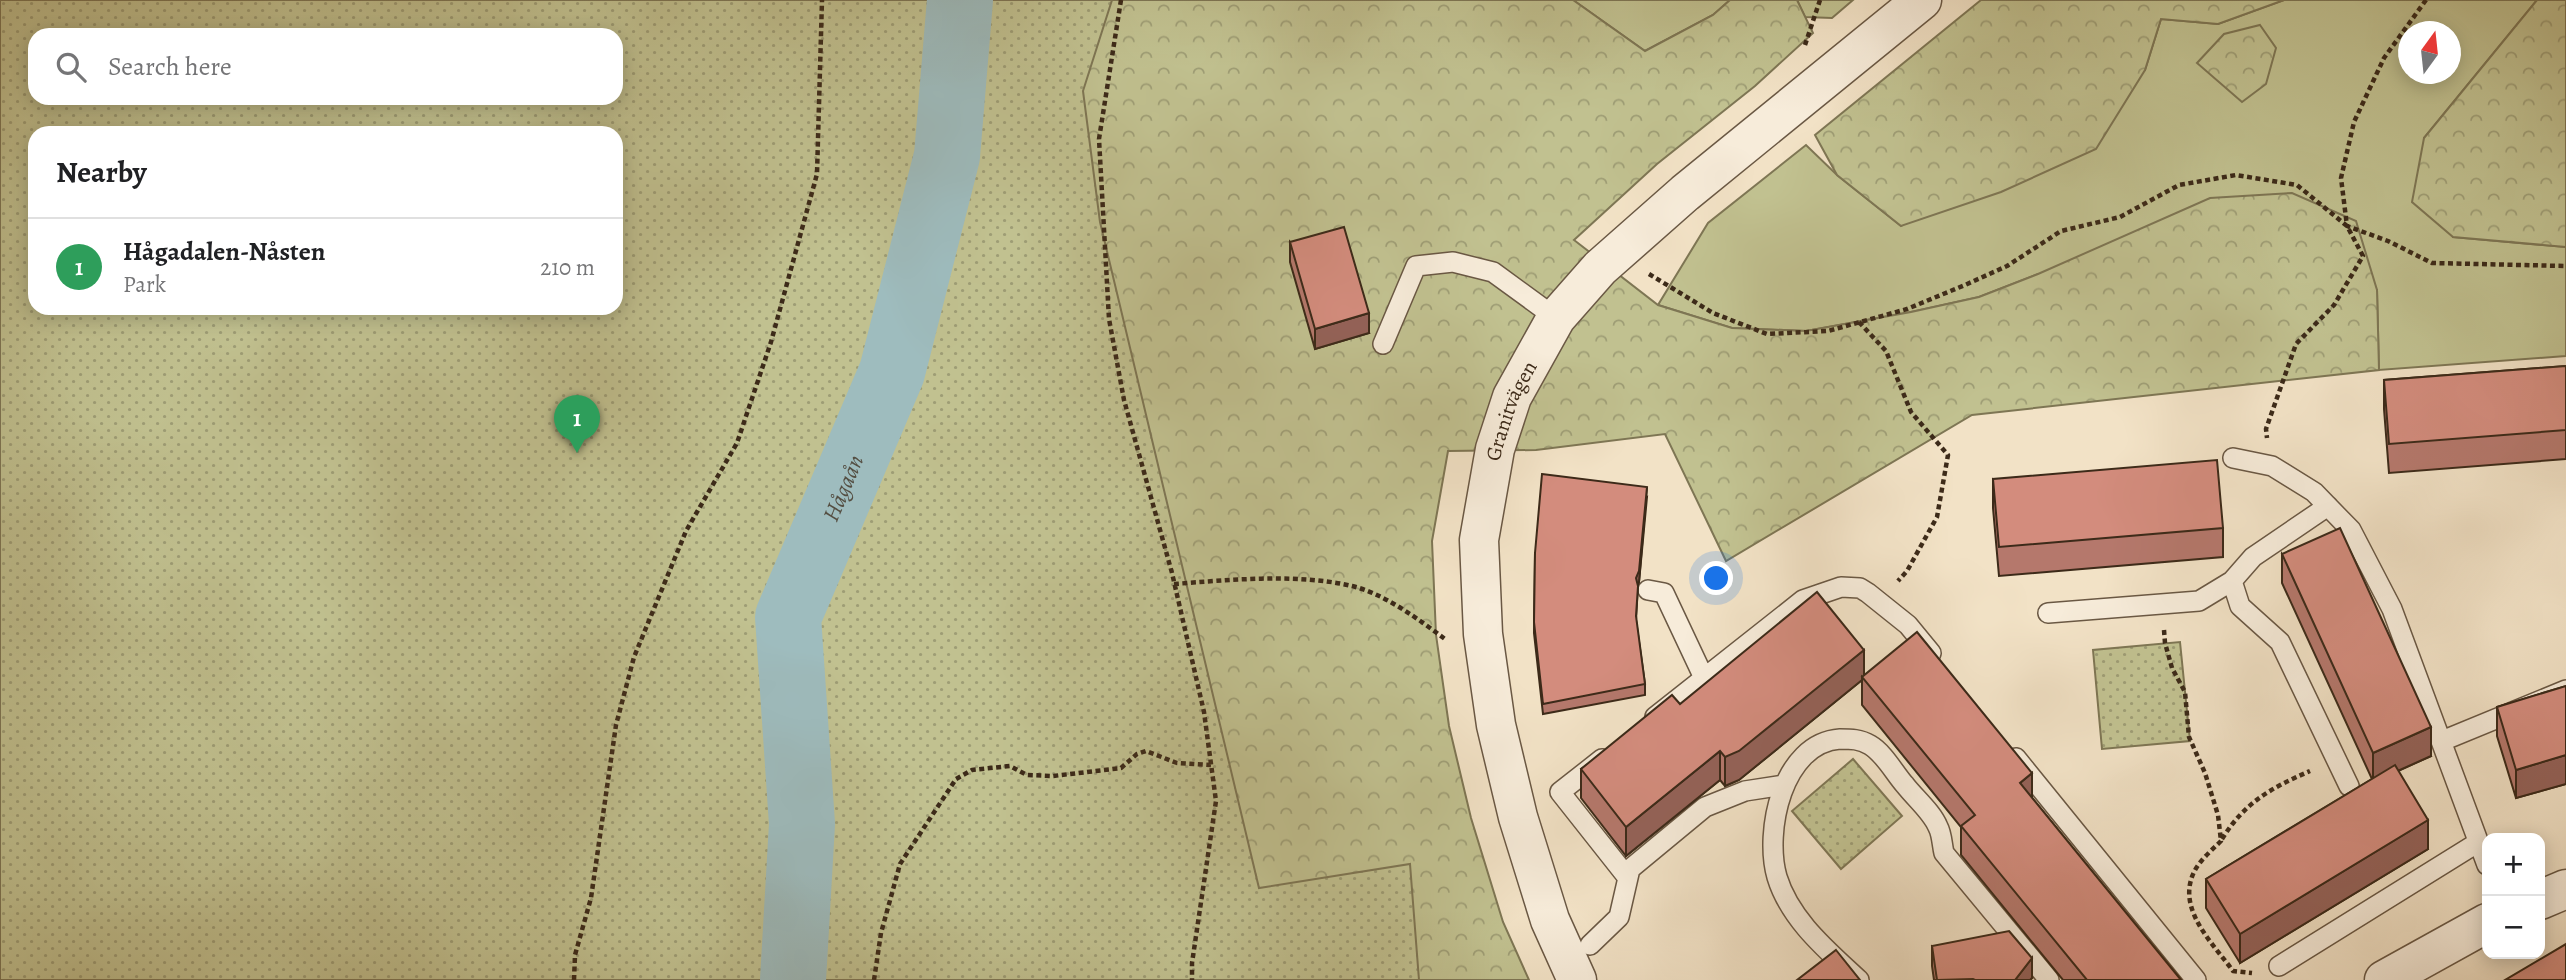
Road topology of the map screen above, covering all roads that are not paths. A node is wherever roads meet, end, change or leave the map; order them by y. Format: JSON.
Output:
{"nodes":[{"id":1,"x":1922,"y":0,"type":"edge"},
{"id":2,"x":1556,"y":318,"type":"junction"},
{"id":3,"x":1383,"y":344,"type":"dead end"},
{"id":4,"x":2233,"y":458,"type":"dead end"},
{"id":5,"x":2328,"y":506,"type":"junction"},
{"id":6,"x":2232,"y":581,"type":"junction"},
{"id":7,"x":1648,"y":590,"type":"dead end"},
{"id":8,"x":2048,"y":613,"type":"dead end"},
{"id":9,"x":1943,"y":668,"type":"edge"},
{"id":10,"x":1704,"y":678,"type":"junction"},
{"id":11,"x":2566,"y":690,"type":"edge"},
{"id":12,"x":1638,"y":730,"type":"edge"},
{"id":13,"x":2442,"y":741,"type":"junction"},
{"id":14,"x":2004,"y":743,"type":"edge"},
{"id":15,"x":1616,"y":748,"type":"edge"},
{"id":16,"x":1784,"y":785,"type":"junction"},
{"id":17,"x":2349,"y":786,"type":"dead end"},
{"id":18,"x":2477,"y":843,"type":"junction"},
{"id":19,"x":2482,"y":854,"type":"edge"},
{"id":20,"x":1629,"y":878,"type":"junction"},
{"id":21,"x":2566,"y":889,"type":"edge"},
{"id":22,"x":2545,"y":898,"type":"edge"},
{"id":23,"x":2482,"y":926,"type":"edge"},
{"id":24,"x":1590,"y":944,"type":"dead end"},
{"id":25,"x":2279,"y":966,"type":"road end"},
{"id":26,"x":2399,"y":976,"type":"edge"},
{"id":27,"x":1577,"y":980,"type":"edge"},
{"id":28,"x":1859,"y":980,"type":"edge"},
{"id":29,"x":2049,"y":980,"type":"edge"},
{"id":30,"x":2196,"y":980,"type":"edge"}],
"edges":[{"from":1,"to":2,"type":"street","name":"Granitvägen"},
{"from":2,"to":3,"type":"lane"},
{"from":2,"to":27,"type":"street","name":"Granitvägen"},
{"from":4,"to":5,"type":"lane"},
{"from":5,"to":6,"type":"lane"},
{"from":5,"to":13,"type":"lane"},
{"from":6,"to":8,"type":"lane"},
{"from":6,"to":17,"type":"lane"},
{"from":7,"to":10,"type":"lane"},
{"from":9,"to":10,"type":"lane"},
{"from":10,"to":12,"type":"lane"},
{"from":11,"to":13,"type":"lane"},
{"from":13,"to":18,"type":"lane"},
{"from":14,"to":30,"type":"lane"},
{"from":15,"to":20,"type":"lane"},
{"from":16,"to":20,"type":"lane"},
{"from":16,"to":28,"type":"lane"},
{"from":16,"to":29,"type":"lane"},
{"from":18,"to":19,"type":"lane"},
{"from":18,"to":25,"type":"lane"},
{"from":20,"to":24,"type":"lane"},
{"from":21,"to":22,"type":"street"},
{"from":23,"to":26,"type":"street"}]}
